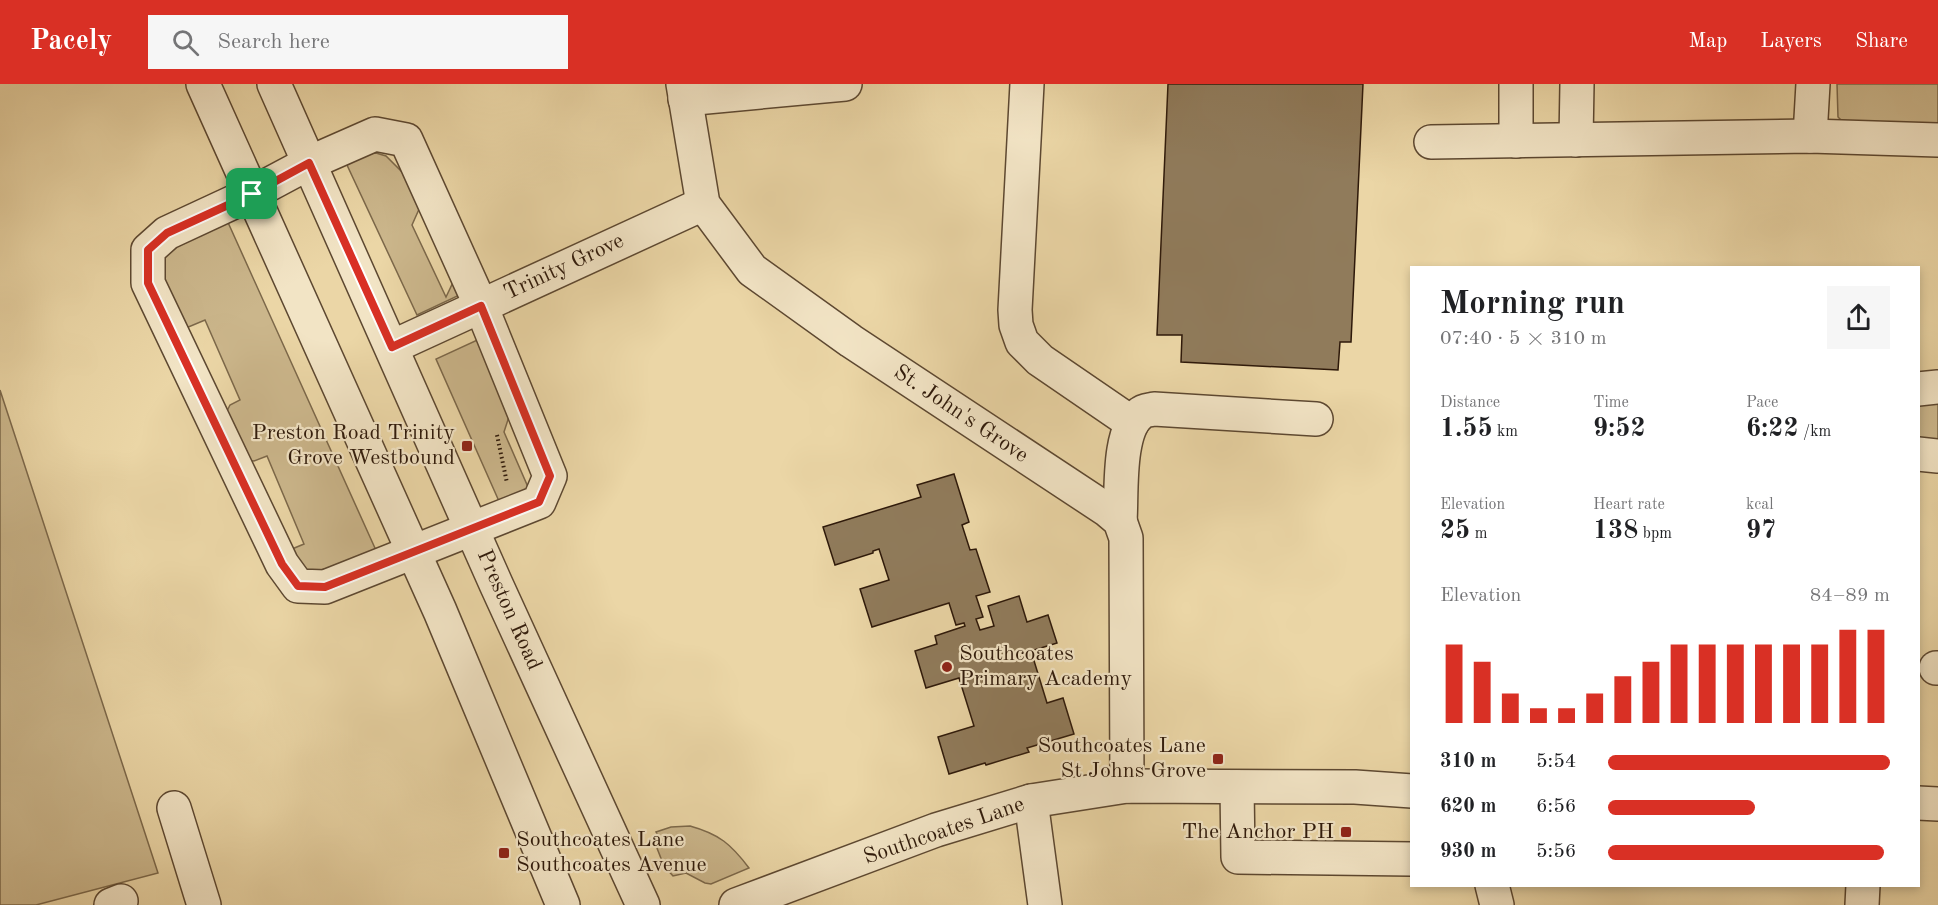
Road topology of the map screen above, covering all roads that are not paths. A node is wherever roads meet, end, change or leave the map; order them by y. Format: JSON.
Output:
{"nodes":[{"id":1,"x":203,"y":84,"type":"edge"},
{"id":2,"x":273,"y":84,"type":"edge"},
{"id":3,"x":845,"y":84,"type":"edge"},
{"id":4,"x":1027,"y":84,"type":"edge"},
{"id":5,"x":1516,"y":84,"type":"edge"},
{"id":6,"x":1577,"y":84,"type":"edge"},
{"id":7,"x":1813,"y":84,"type":"edge"},
{"id":8,"x":684,"y":92,"type":"edge"},
{"id":9,"x":1810,"y":136,"type":"junction"},
{"id":10,"x":1576,"y":140,"type":"junction"},
{"id":11,"x":1938,"y":140,"type":"edge"},
{"id":12,"x":1516,"y":141,"type":"junction"},
{"id":13,"x":1431,"y":142,"type":"dead end"},
{"id":14,"x":309,"y":163,"type":"junction"},
{"id":15,"x":252,"y":194,"type":"junction"},
{"id":16,"x":703,"y":204,"type":"junction"},
{"id":17,"x":481,"y":306,"type":"junction"},
{"id":18,"x":392,"y":347,"type":"junction"},
{"id":19,"x":1938,"y":387,"type":"edge"},
{"id":20,"x":1920,"y":388,"type":"edge"},
{"id":21,"x":1316,"y":418,"type":"dead end"},
{"id":22,"x":1132,"y":423,"type":"junction"},
{"id":23,"x":1920,"y":454,"type":"edge"},
{"id":24,"x":1938,"y":456,"type":"edge"},
{"id":25,"x":1120,"y":521,"type":"junction"},
{"id":26,"x":473,"y":529,"type":"junction"},
{"id":27,"x":412,"y":552,"type":"junction"},
{"id":28,"x":1127,"y":786,"type":"junction"},
{"id":29,"x":1237,"y":786,"type":"junction"},
{"id":30,"x":1410,"y":791,"type":"edge"},
{"id":31,"x":1031,"y":801,"type":"junction"},
{"id":32,"x":1920,"y":803,"type":"edge"},
{"id":33,"x":1938,"y":804,"type":"edge"},
{"id":34,"x":174,"y":808,"type":"dead end"},
{"id":35,"x":1410,"y":859,"type":"edge"},
{"id":36,"x":1492,"y":887,"type":"edge"},
{"id":37,"x":1863,"y":887,"type":"edge"},
{"id":38,"x":204,"y":905,"type":"edge"},
{"id":39,"x":563,"y":905,"type":"edge"},
{"id":40,"x":643,"y":905,"type":"edge"},
{"id":41,"x":736,"y":905,"type":"edge"},
{"id":42,"x":1045,"y":905,"type":"edge"},
{"id":43,"x":1497,"y":905,"type":"edge"},
{"id":44,"x":1862,"y":905,"type":"edge"}],
"edges":[{"from":1,"to":15,"type":"street"},
{"from":2,"to":14,"type":"street","name":"Preston Road"},
{"from":3,"to":8,"type":"street"},
{"from":4,"to":22,"type":"street"},
{"from":5,"to":12,"type":"street"},
{"from":6,"to":10,"type":"street"},
{"from":7,"to":9,"type":"street"},
{"from":8,"to":16,"type":"street","name":"St. John's Grove"},
{"from":9,"to":10,"type":"street"},
{"from":9,"to":11,"type":"street"},
{"from":10,"to":12,"type":"street"},
{"from":12,"to":13,"type":"street"},
{"from":14,"to":15,"type":"street"},
{"from":14,"to":17,"type":"street"},
{"from":14,"to":18,"type":"street","name":"Preston Road"},
{"from":15,"to":27,"type":"street"},
{"from":15,"to":27,"type":"street"},
{"from":16,"to":17,"type":"street","name":"Trinity Grove"},
{"from":16,"to":25,"type":"street","name":"St. John's Grove"},
{"from":17,"to":18,"type":"street","name":"Trinity Grove"},
{"from":17,"to":26,"type":"street"},
{"from":18,"to":26,"type":"street","name":"Preston Road"},
{"from":19,"to":20,"type":"street"},
{"from":21,"to":22,"type":"street"},
{"from":22,"to":25,"type":"street"},
{"from":23,"to":24,"type":"street"},
{"from":25,"to":28,"type":"street"},
{"from":26,"to":27,"type":"street"},
{"from":26,"to":40,"type":"street","name":"Preston Road"},
{"from":27,"to":39,"type":"street"},
{"from":28,"to":29,"type":"street","name":"Southcoates Lane"},
{"from":28,"to":31,"type":"street","name":"Southcoates Lane"},
{"from":29,"to":30,"type":"street","name":"Southcoates Lane"},
{"from":29,"to":35,"type":"street"},
{"from":31,"to":41,"type":"street","name":"Southcoates Lane"},
{"from":31,"to":42,"type":"street"},
{"from":32,"to":33,"type":"street"},
{"from":34,"to":38,"type":"street"},
{"from":36,"to":43,"type":"street"},
{"from":37,"to":44,"type":"street"}]}
